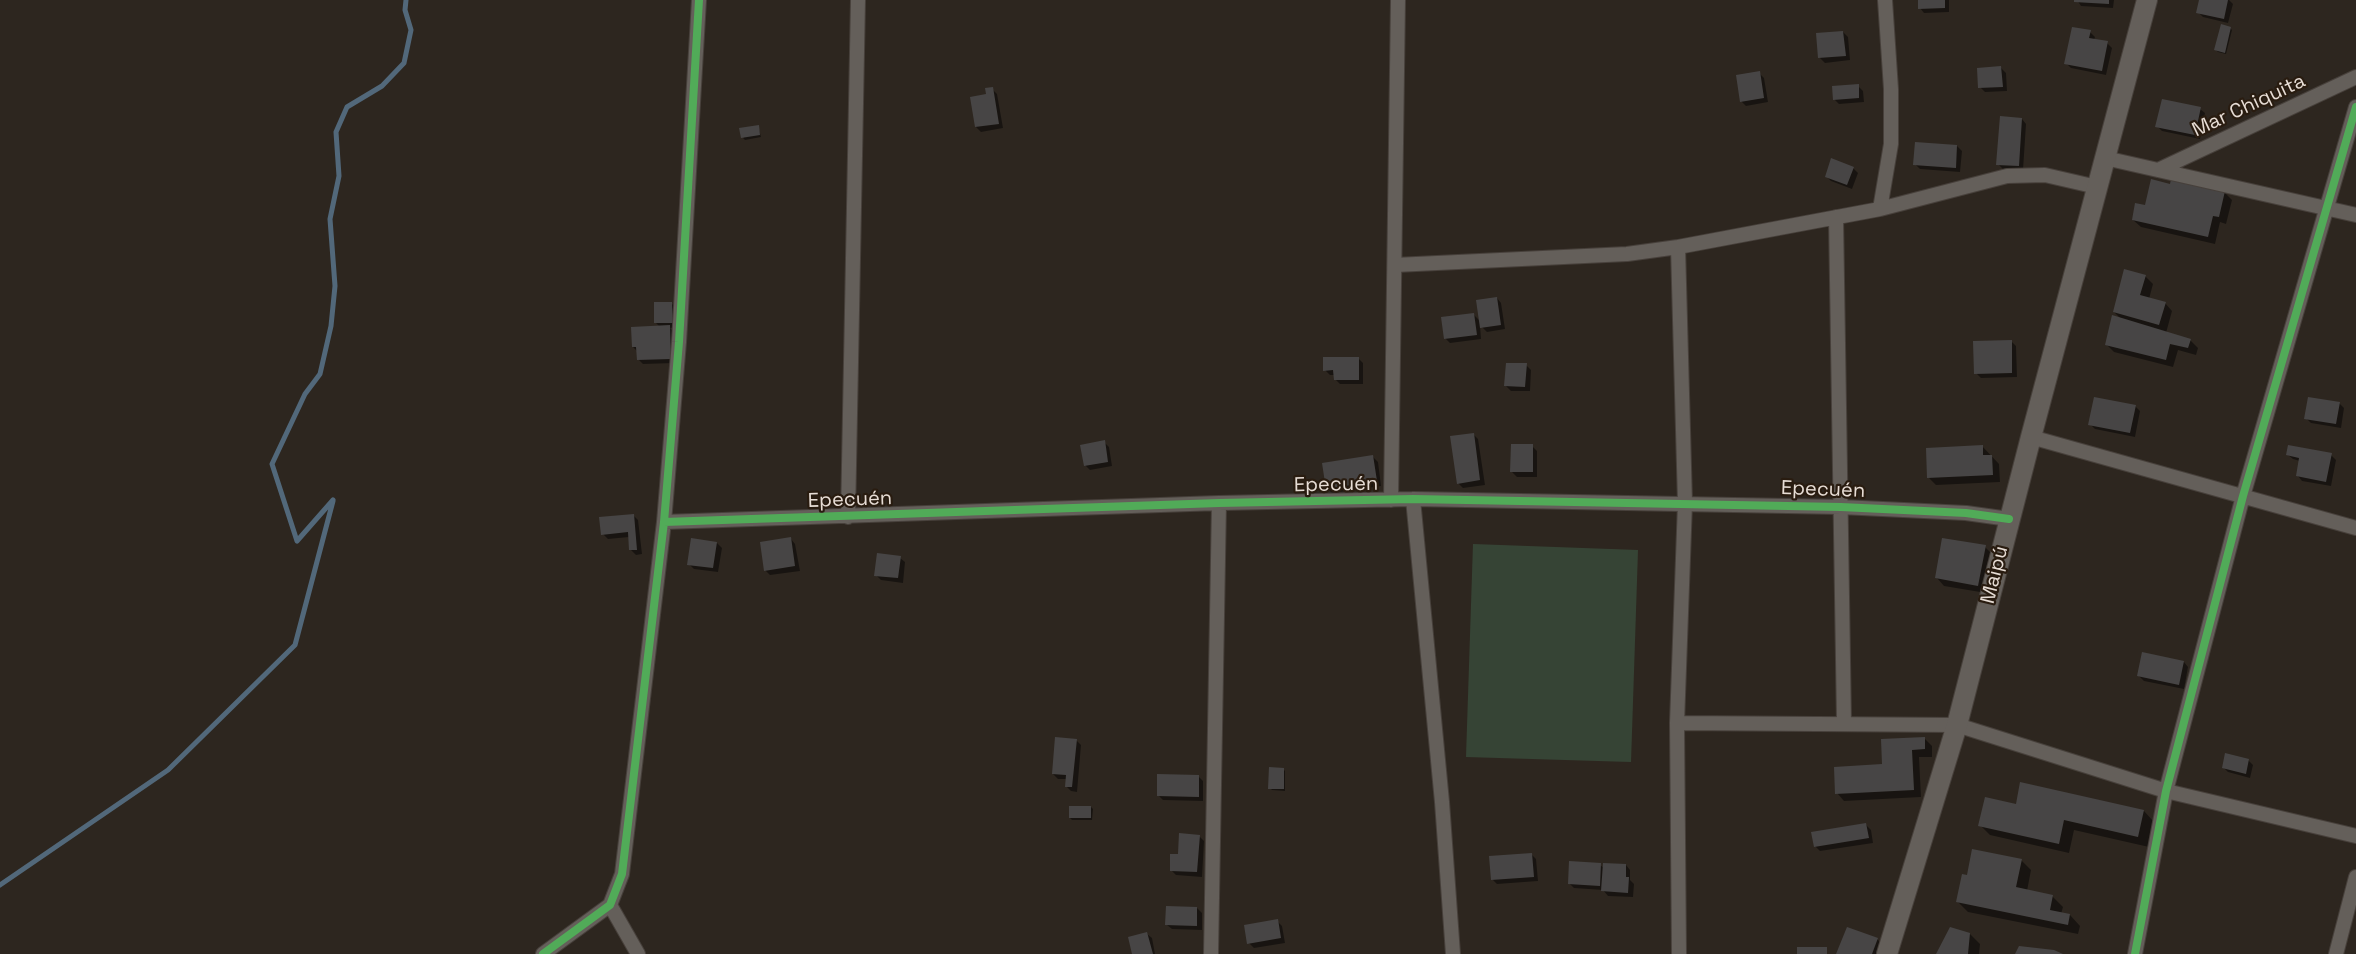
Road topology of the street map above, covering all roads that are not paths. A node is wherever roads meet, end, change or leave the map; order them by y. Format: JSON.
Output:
{"nodes":[{"id":1,"x":699,"y":0,"type":"edge"},
{"id":2,"x":858,"y":0,"type":"edge"},
{"id":3,"x":1398,"y":0,"type":"edge"},
{"id":4,"x":1885,"y":0,"type":"edge"},
{"id":5,"x":2147,"y":0,"type":"edge"},
{"id":6,"x":2356,"y":77,"type":"edge"},
{"id":7,"x":2356,"y":107,"type":"edge"},
{"id":8,"x":2105,"y":158,"type":"junction"},
{"id":9,"x":2158,"y":170,"type":"junction"},
{"id":10,"x":2097,"y":188,"type":"junction"},
{"id":11,"x":2326,"y":208,"type":"junction"},
{"id":12,"x":1880,"y":209,"type":"junction"},
{"id":13,"x":2356,"y":215,"type":"edge"},
{"id":14,"x":1836,"y":217,"type":"junction"},
{"id":15,"x":1678,"y":247,"type":"junction"},
{"id":16,"x":1395,"y":265,"type":"junction"},
{"id":17,"x":2031,"y":437,"type":"junction"},
{"id":18,"x":2243,"y":496,"type":"junction"},
{"id":19,"x":1413,"y":499,"type":"junction"},
{"id":20,"x":1391,"y":500,"type":"junction"},
{"id":21,"x":1219,"y":503,"type":"junction"},
{"id":22,"x":1685,"y":503,"type":"junction"},
{"id":23,"x":1841,"y":507,"type":"junction"},
{"id":24,"x":848,"y":517,"type":"junction"},
{"id":25,"x":2009,"y":519,"type":"junction"},
{"id":26,"x":664,"y":522,"type":"junction"},
{"id":27,"x":2356,"y":528,"type":"edge"},
{"id":28,"x":1677,"y":723,"type":"junction"},
{"id":29,"x":1844,"y":723,"type":"junction"},
{"id":30,"x":1957,"y":725,"type":"junction"},
{"id":31,"x":2166,"y":791,"type":"junction"},
{"id":32,"x":2356,"y":836,"type":"edge"},
{"id":33,"x":2356,"y":877,"type":"edge"},
{"id":34,"x":610,"y":906,"type":"junction"},
{"id":35,"x":543,"y":954,"type":"edge"},
{"id":36,"x":638,"y":954,"type":"edge"},
{"id":37,"x":1211,"y":954,"type":"edge"},
{"id":38,"x":1453,"y":954,"type":"edge"},
{"id":39,"x":1679,"y":954,"type":"edge"},
{"id":40,"x":1887,"y":954,"type":"edge"},
{"id":41,"x":2135,"y":954,"type":"edge"},
{"id":42,"x":2336,"y":954,"type":"edge"}],
"edges":[{"from":1,"to":26,"type":"street"},
{"from":2,"to":24,"type":"street"},
{"from":3,"to":16,"type":"street"},
{"from":4,"to":12,"type":"street"},
{"from":5,"to":8,"type":"main road","name":"Maipú"},
{"from":6,"to":9,"type":"street","name":"Mar Chiquita"},
{"from":7,"to":11,"type":"street"},
{"from":8,"to":9,"type":"street"},
{"from":8,"to":10,"type":"main road","name":"Maipú"},
{"from":9,"to":11,"type":"street"},
{"from":10,"to":12,"type":"street"},
{"from":10,"to":17,"type":"main road","name":"Maipú"},
{"from":11,"to":13,"type":"street"},
{"from":11,"to":18,"type":"street"},
{"from":12,"to":14,"type":"street"},
{"from":14,"to":15,"type":"street"},
{"from":14,"to":23,"type":"street"},
{"from":15,"to":16,"type":"street"},
{"from":15,"to":22,"type":"street"},
{"from":16,"to":20,"type":"street"},
{"from":17,"to":18,"type":"street"},
{"from":17,"to":25,"type":"main road","name":"Maipú"},
{"from":18,"to":27,"type":"street"},
{"from":18,"to":31,"type":"street"},
{"from":19,"to":20,"type":"street","name":"Epecuén"},
{"from":19,"to":22,"type":"street","name":"Epecuén"},
{"from":19,"to":38,"type":"street"},
{"from":20,"to":21,"type":"street","name":"Epecuén"},
{"from":21,"to":24,"type":"street","name":"Epecuén"},
{"from":21,"to":37,"type":"street"},
{"from":22,"to":23,"type":"street","name":"Epecuén"},
{"from":22,"to":28,"type":"street"},
{"from":23,"to":25,"type":"street","name":"Epecuén"},
{"from":23,"to":29,"type":"street"},
{"from":24,"to":26,"type":"street","name":"Epecuén"},
{"from":25,"to":30,"type":"main road","name":"Maipú"},
{"from":26,"to":34,"type":"street"},
{"from":28,"to":29,"type":"street"},
{"from":28,"to":39,"type":"street"},
{"from":29,"to":30,"type":"street"},
{"from":30,"to":31,"type":"street"},
{"from":30,"to":40,"type":"main road","name":"Maipú"},
{"from":31,"to":32,"type":"street"},
{"from":31,"to":41,"type":"street"},
{"from":33,"to":42,"type":"street"},
{"from":34,"to":35,"type":"street"},
{"from":34,"to":36,"type":"street"}]}
